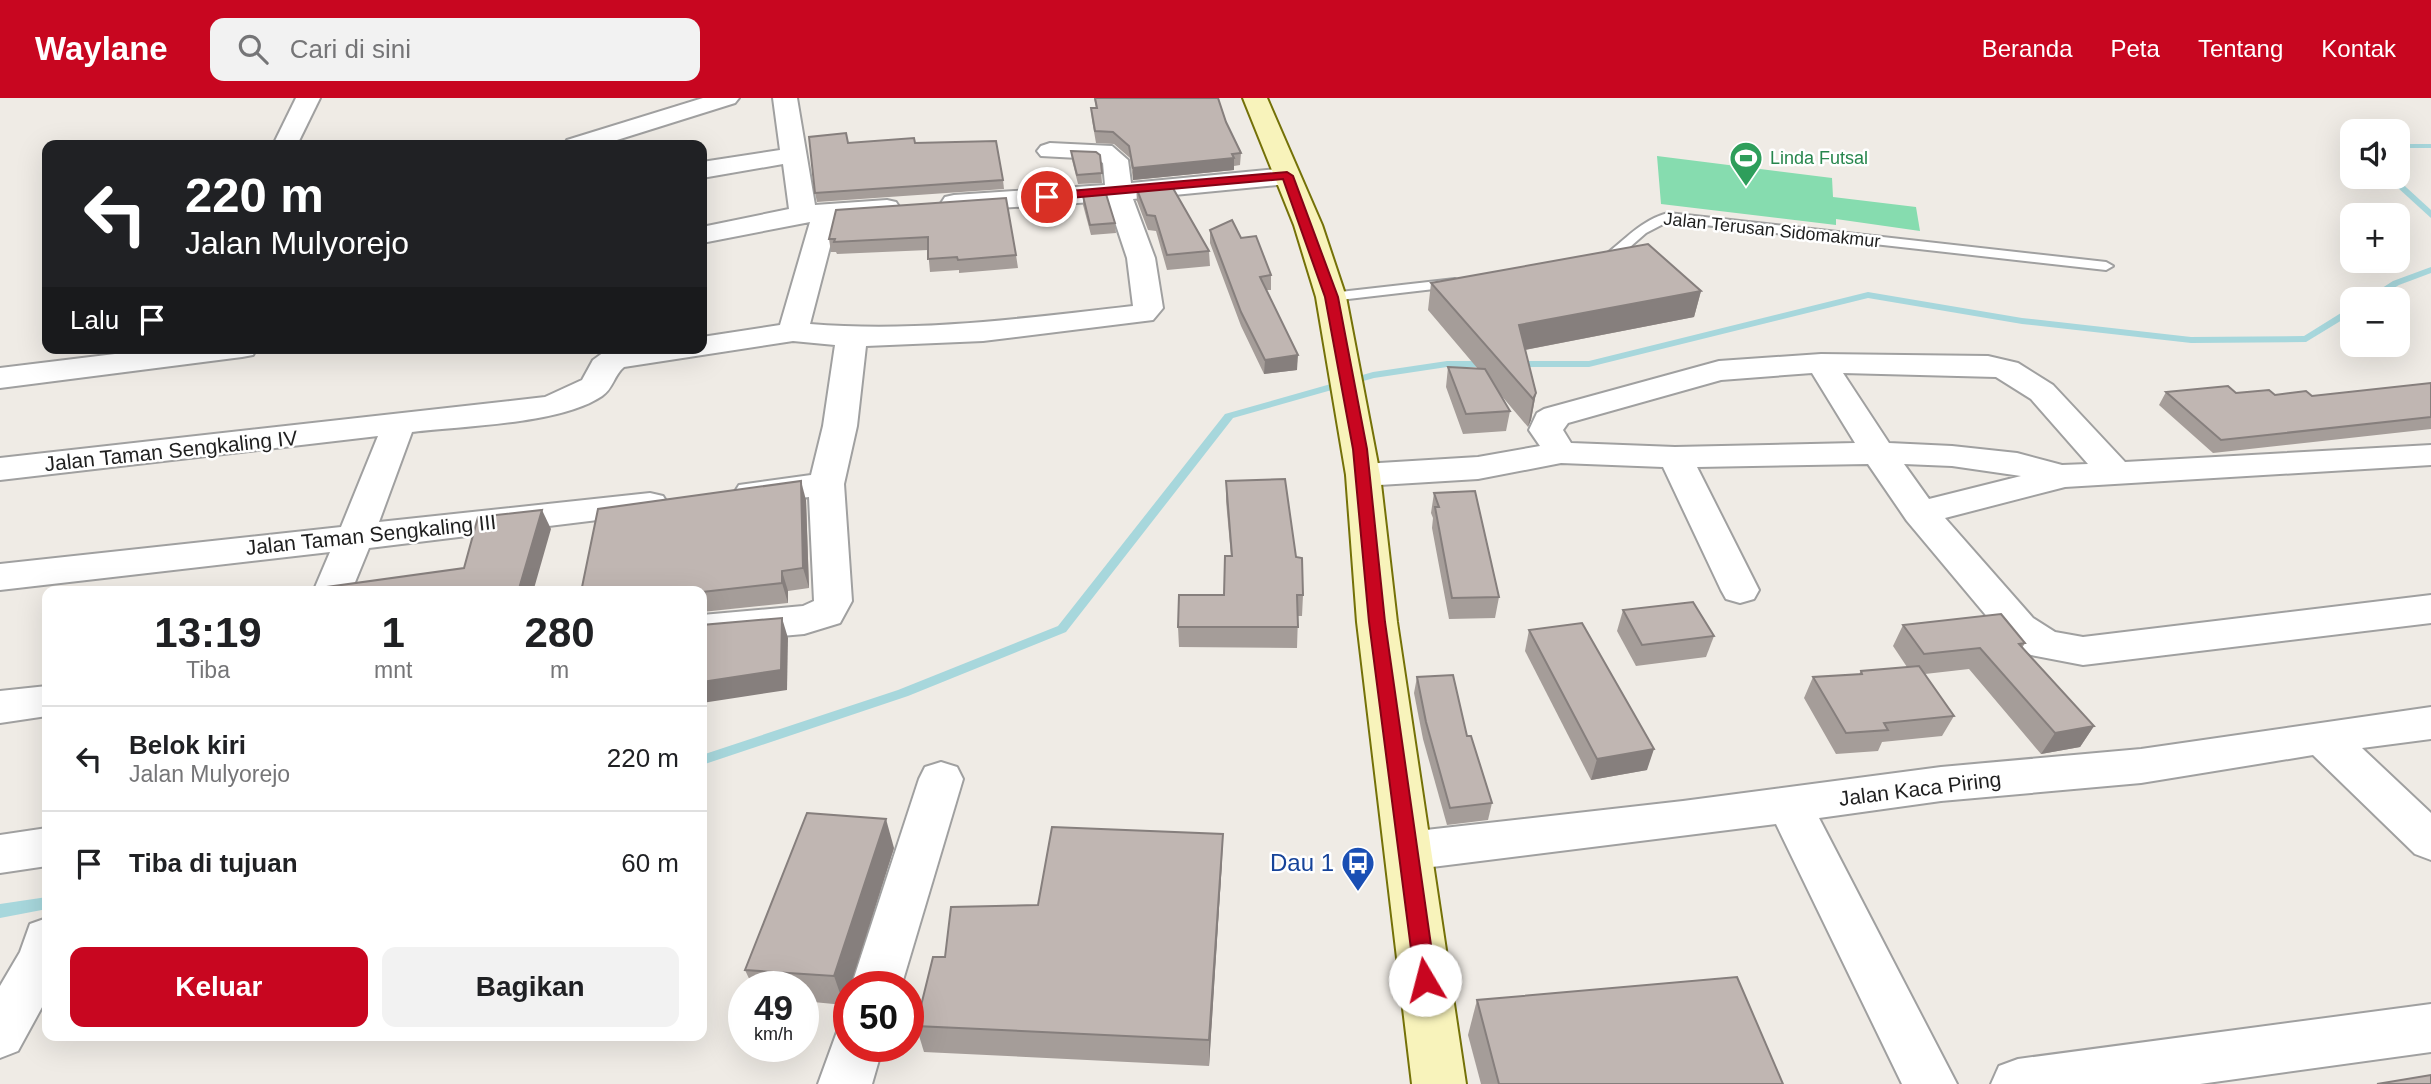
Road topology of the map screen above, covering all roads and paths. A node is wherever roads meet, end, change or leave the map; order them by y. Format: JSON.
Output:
{"nodes":[{"id":1,"x":308,"y":98,"type":"edge"},
{"id":2,"x":726,"y":98,"type":"edge"},
{"id":3,"x":785,"y":98,"type":"edge"},
{"id":4,"x":1255,"y":98,"type":"edge"},
{"id":5,"x":287,"y":140,"type":"edge"},
{"id":6,"x":592,"y":140,"type":"edge"},
{"id":7,"x":1050,"y":150,"type":"dead end"},
{"id":8,"x":794,"y":155,"type":"junction"},
{"id":9,"x":707,"y":169,"type":"edge"},
{"id":10,"x":1287,"y":176,"type":"junction"},
{"id":11,"x":1120,"y":192,"type":"junction"},
{"id":12,"x":814,"y":213,"type":"junction"},
{"id":13,"x":707,"y":234,"type":"edge"},
{"id":14,"x":2106,"y":266,"type":"dead end"},
{"id":15,"x":1589,"y":268,"type":"edge"},
{"id":16,"x":1464,"y":282,"type":"edge"},
{"id":17,"x":1331,"y":297,"type":"junction"},
{"id":18,"x":793,"y":332,"type":"junction"},
{"id":19,"x":852,"y":337,"type":"junction"},
{"id":20,"x":707,"y":345,"type":"edge"},
{"id":21,"x":194,"y":354,"type":"edge"},
{"id":22,"x":648,"y":354,"type":"edge"},
{"id":23,"x":1821,"y":363,"type":"junction"},
{"id":24,"x":0,"y":378,"type":"edge"},
{"id":25,"x":398,"y":424,"type":"junction"},
{"id":26,"x":1561,"y":453,"type":"junction"},
{"id":27,"x":1878,"y":453,"type":"junction"},
{"id":28,"x":2431,"y":455,"type":"edge"},
{"id":29,"x":1675,"y":457,"type":"junction"},
{"id":30,"x":1361,"y":462,"type":"junction"},
{"id":31,"x":0,"y":469,"type":"edge"},
{"id":32,"x":2114,"y":471,"type":"junction"},
{"id":33,"x":2062,"y":476,"type":"junction"},
{"id":34,"x":826,"y":484,"type":"junction"},
{"id":35,"x":1920,"y":513,"type":"junction"},
{"id":36,"x":356,"y":539,"type":"junction"},
{"id":37,"x":0,"y":577,"type":"edge"},
{"id":38,"x":335,"y":586,"type":"edge"},
{"id":39,"x":1740,"y":590,"type":"dead end"},
{"id":40,"x":2431,"y":609,"type":"edge"},
{"id":41,"x":707,"y":629,"type":"edge"},
{"id":42,"x":42,"y":702,"type":"edge"},
{"id":43,"x":0,"y":707,"type":"edge"},
{"id":44,"x":2431,"y":723,"type":"edge"},
{"id":45,"x":2322,"y":737,"type":"junction"},
{"id":46,"x":941,"y":779,"type":"dead end"},
{"id":47,"x":1790,"y":806,"type":"junction"},
{"id":48,"x":2431,"y":841,"type":"edge"},
{"id":49,"x":42,"y":848,"type":"edge"},
{"id":50,"x":1408,"y":851,"type":"junction"},
{"id":51,"x":0,"y":854,"type":"edge"},
{"id":52,"x":42,"y":955,"type":"edge"},
{"id":53,"x":881,"y":971,"type":"edge"},
{"id":54,"x":2431,"y":1028,"type":"edge"},
{"id":55,"x":0,"y":1034,"type":"edge"},
{"id":56,"x":852,"y":1062,"type":"edge"},
{"id":57,"x":845,"y":1084,"type":"edge"},
{"id":58,"x":1439,"y":1084,"type":"edge"},
{"id":59,"x":1930,"y":1084,"type":"edge"},
{"id":60,"x":2018,"y":1084,"type":"edge"}],
"edges":[{"from":1,"to":5,"type":"street"},
{"from":2,"to":6,"type":"street"},
{"from":3,"to":8,"type":"street"},
{"from":4,"to":10,"type":"main road"},
{"from":7,"to":11,"type":"street"},
{"from":8,"to":9,"type":"street"},
{"from":8,"to":12,"type":"street"},
{"from":10,"to":11,"type":"street"},
{"from":10,"to":17,"type":"main road"},
{"from":11,"to":12,"type":"street"},
{"from":11,"to":19,"type":"street"},
{"from":12,"to":13,"type":"street"},
{"from":12,"to":18,"type":"street"},
{"from":14,"to":15,"type":"lane","name":"Jalan Terusan Sidomakmur"},
{"from":16,"to":17,"type":"lane"},
{"from":17,"to":30,"type":"main road"},
{"from":18,"to":19,"type":"street"},
{"from":18,"to":20,"type":"street"},
{"from":19,"to":34,"type":"street"},
{"from":21,"to":24,"type":"street"},
{"from":22,"to":25,"type":"street","name":"Jalan Taman Sengkaling IV"},
{"from":23,"to":26,"type":"street"},
{"from":23,"to":27,"type":"street"},
{"from":23,"to":32,"type":"street"},
{"from":25,"to":31,"type":"street","name":"Jalan Taman Sengkaling IV"},
{"from":25,"to":36,"type":"street"},
{"from":26,"to":29,"type":"street"},
{"from":26,"to":30,"type":"street"},
{"from":27,"to":29,"type":"street"},
{"from":27,"to":33,"type":"street"},
{"from":27,"to":35,"type":"street"},
{"from":28,"to":32,"type":"street"},
{"from":29,"to":39,"type":"street"},
{"from":30,"to":50,"type":"main road"},
{"from":32,"to":33,"type":"street"},
{"from":33,"to":35,"type":"street"},
{"from":34,"to":36,"type":"street","name":"Jalan Taman Sengkaling III"},
{"from":34,"to":41,"type":"street"},
{"from":35,"to":40,"type":"street"},
{"from":36,"to":37,"type":"street","name":"Jalan Taman Sengkaling III"},
{"from":36,"to":38,"type":"street"},
{"from":42,"to":43,"type":"street"},
{"from":44,"to":45,"type":"street","name":"Jalan Kaca Piring"},
{"from":45,"to":47,"type":"street","name":"Jalan Kaca Piring"},
{"from":45,"to":48,"type":"street"},
{"from":46,"to":53,"type":"street"},
{"from":47,"to":50,"type":"street","name":"Jalan Kaca Piring"},
{"from":47,"to":59,"type":"street"},
{"from":49,"to":51,"type":"street"},
{"from":50,"to":58,"type":"main road"},
{"from":52,"to":55,"type":"street"},
{"from":54,"to":60,"type":"street"},
{"from":56,"to":57,"type":"street"}]}
